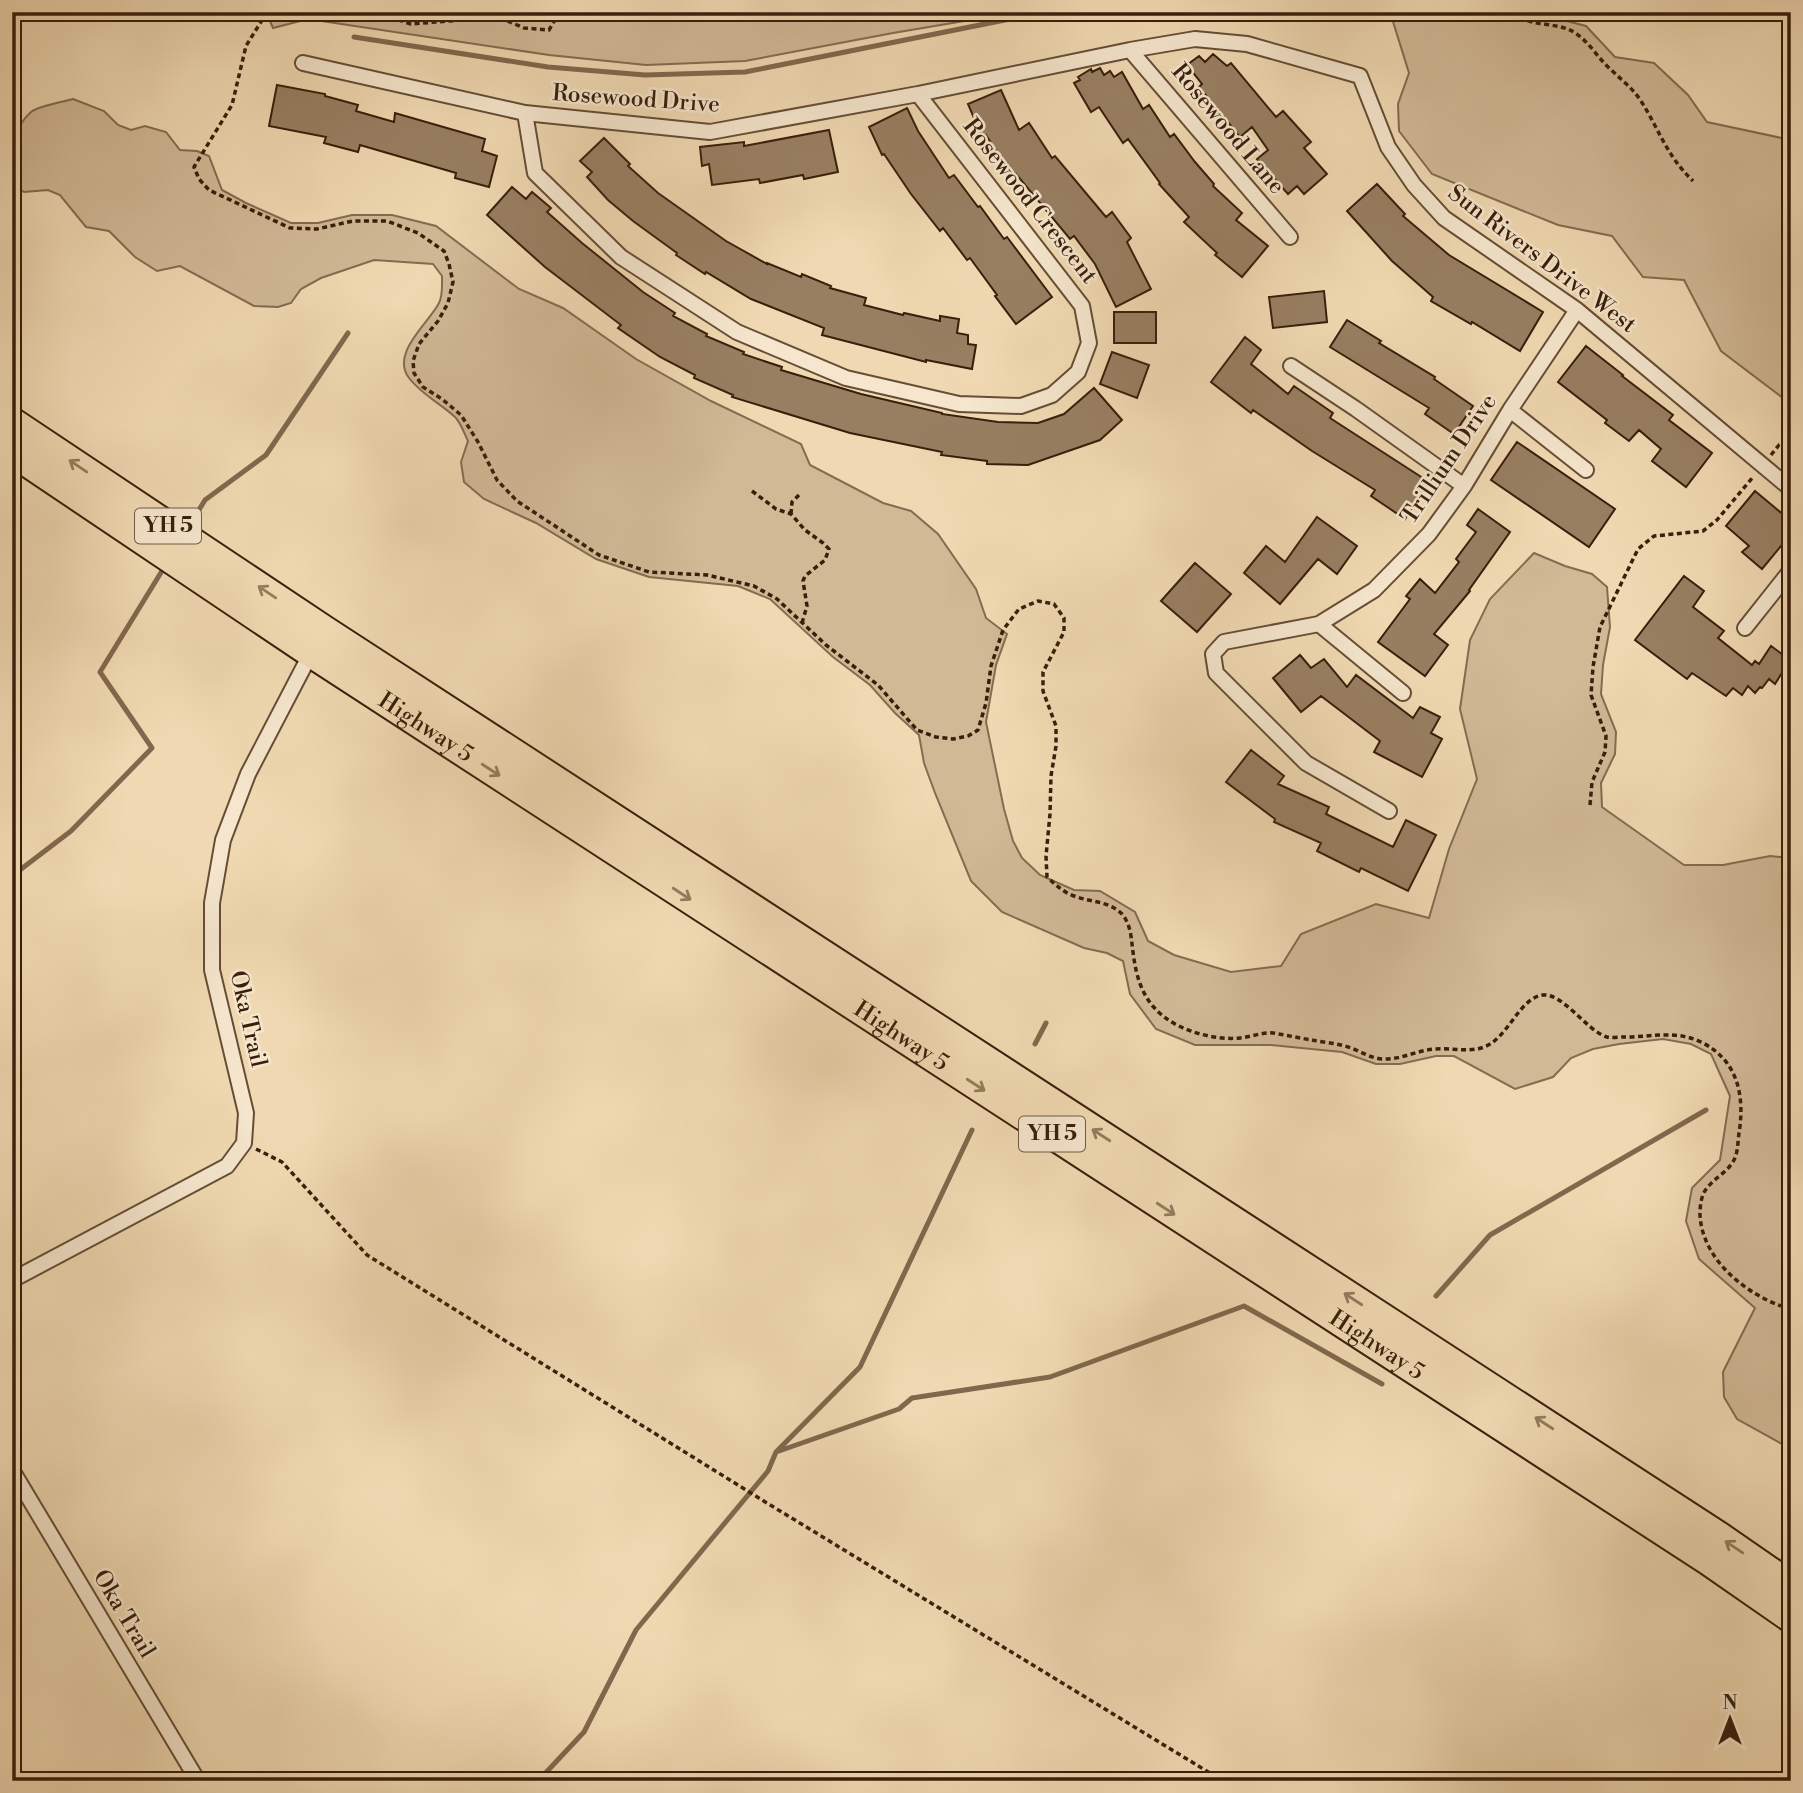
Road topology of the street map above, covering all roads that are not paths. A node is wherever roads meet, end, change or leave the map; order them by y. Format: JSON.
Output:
{"nodes":[{"id":1,"x":1130,"y":50,"type":"junction"},
{"id":2,"x":303,"y":63,"type":"dead end"},
{"id":3,"x":918,"y":94,"type":"junction"},
{"id":4,"x":525,"y":113,"type":"junction"},
{"id":5,"x":1290,"y":237,"type":"dead end"},
{"id":6,"x":1577,"y":310,"type":"junction"},
{"id":7,"x":1291,"y":366,"type":"dead end"},
{"id":8,"x":1510,"y":410,"type":"junction"},
{"id":9,"x":12,"y":422,"type":"edge"},
{"id":10,"x":12,"y":452,"type":"edge"},
{"id":11,"x":1586,"y":470,"type":"dead end"},
{"id":12,"x":1464,"y":486,"type":"junction"},
{"id":13,"x":1791,"y":489,"type":"edge"},
{"id":14,"x":1791,"y":570,"type":"edge"},
{"id":15,"x":1319,"y":624,"type":"junction"},
{"id":16,"x":1745,"y":628,"type":"dead end"},
{"id":17,"x":311,"y":653,"type":"junction"},
{"id":18,"x":1403,"y":693,"type":"dead end"},
{"id":19,"x":1389,"y":811,"type":"dead end"},
{"id":20,"x":12,"y":1280,"type":"edge"},
{"id":21,"x":12,"y":1470,"type":"edge"},
{"id":22,"x":1791,"y":1586,"type":"edge"},
{"id":23,"x":1791,"y":1618,"type":"edge"},
{"id":24,"x":198,"y":1781,"type":"edge"}],
"edges":[{"from":1,"to":3,"type":"street","name":"Rosewood Drive"},
{"from":1,"to":5,"type":"street","name":"Rosewood Lane"},
{"from":1,"to":6,"type":"street","name":"Sun Rivers Drive West"},
{"from":2,"to":4,"type":"street","name":"Rosewood Drive"},
{"from":3,"to":4,"type":"street","name":"Rosewood Drive"},
{"from":3,"to":4,"type":"street","name":"Rosewood Crescent"},
{"from":6,"to":8,"type":"street","name":"Trillium Drive"},
{"from":6,"to":13,"type":"street","name":"Sun Rivers Drive West"},
{"from":7,"to":12,"type":"street"},
{"from":8,"to":11,"type":"street"},
{"from":8,"to":12,"type":"street","name":"Trillium Drive"},
{"from":22,"to":9,"type":"highway","name":"Highway 5","number":"YH 5","one_way":true},
{"from":10,"to":17,"type":"highway","name":"Highway 5","number":"YH 5"},
{"from":12,"to":15,"type":"street","name":"Trillium Drive"},
{"from":14,"to":16,"type":"street"},
{"from":15,"to":18,"type":"street"},
{"from":15,"to":19,"type":"street","name":"Trillium Drive"},
{"from":17,"to":20,"type":"street","name":"Oka Trail"},
{"from":17,"to":23,"type":"highway","name":"Highway 5","number":"YH 5","one_way":true},
{"from":21,"to":24,"type":"street","name":"Oka Trail"}]}
